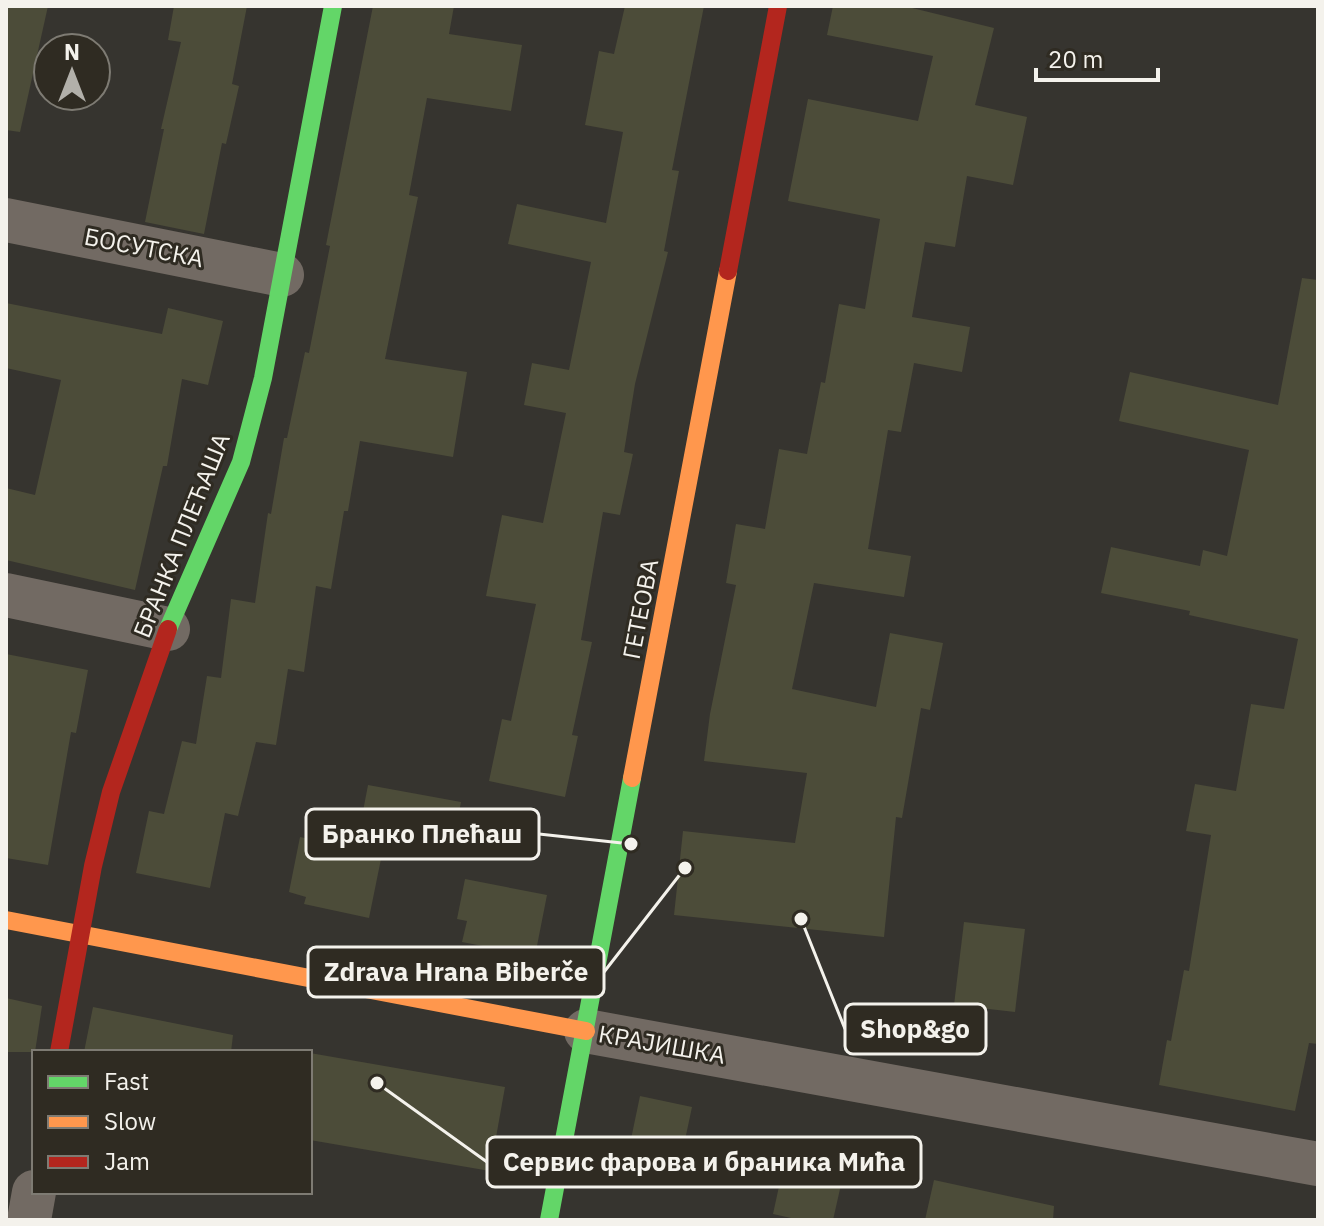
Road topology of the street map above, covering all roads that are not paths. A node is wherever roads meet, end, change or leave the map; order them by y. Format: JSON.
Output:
{"nodes":[{"id":1,"x":333,"y":6,"type":"edge"},
{"id":2,"x":778,"y":6,"type":"edge"},
{"id":3,"x":6,"y":220,"type":"edge"},
{"id":4,"x":282,"y":275,"type":"junction"},
{"id":5,"x":6,"y":595,"type":"edge"},
{"id":6,"x":168,"y":629,"type":"junction"},
{"id":7,"x":6,"y":920,"type":"edge"},
{"id":8,"x":81,"y":934,"type":"junction"},
{"id":9,"x":586,"y":1031,"type":"junction"},
{"id":10,"x":59,"y":1050,"type":"edge"},
{"id":11,"x":1318,"y":1164,"type":"edge"},
{"id":12,"x":34,"y":1194,"type":"edge"},
{"id":13,"x":29,"y":1220,"type":"edge"},
{"id":14,"x":549,"y":1220,"type":"edge"}],
"edges":[{"from":1,"to":4,"type":"main road","name":"БРАНКА ПЛЕЋАША"},
{"from":2,"to":9,"type":"main road","name":"ГЕТЕОВА"},
{"from":3,"to":4,"type":"street","name":"БОСУТСКА"},
{"from":4,"to":6,"type":"main road","name":"БРАНКА ПЛЕЋАША"},
{"from":5,"to":6,"type":"street"},
{"from":6,"to":8,"type":"main road","name":"БРАНКА ПЛЕЋАША"},
{"from":7,"to":8,"type":"main road","name":"КРАЈИШКА"},
{"from":8,"to":9,"type":"main road","name":"КРАЈИШКА"},
{"from":8,"to":10,"type":"main road","name":"БРАНКА ПЛЕЋАША"},
{"from":9,"to":11,"type":"street","name":"КРАЈИШКА"},
{"from":9,"to":14,"type":"main road","name":"ГЕТЕОВА"},
{"from":12,"to":13,"type":"street"}]}
